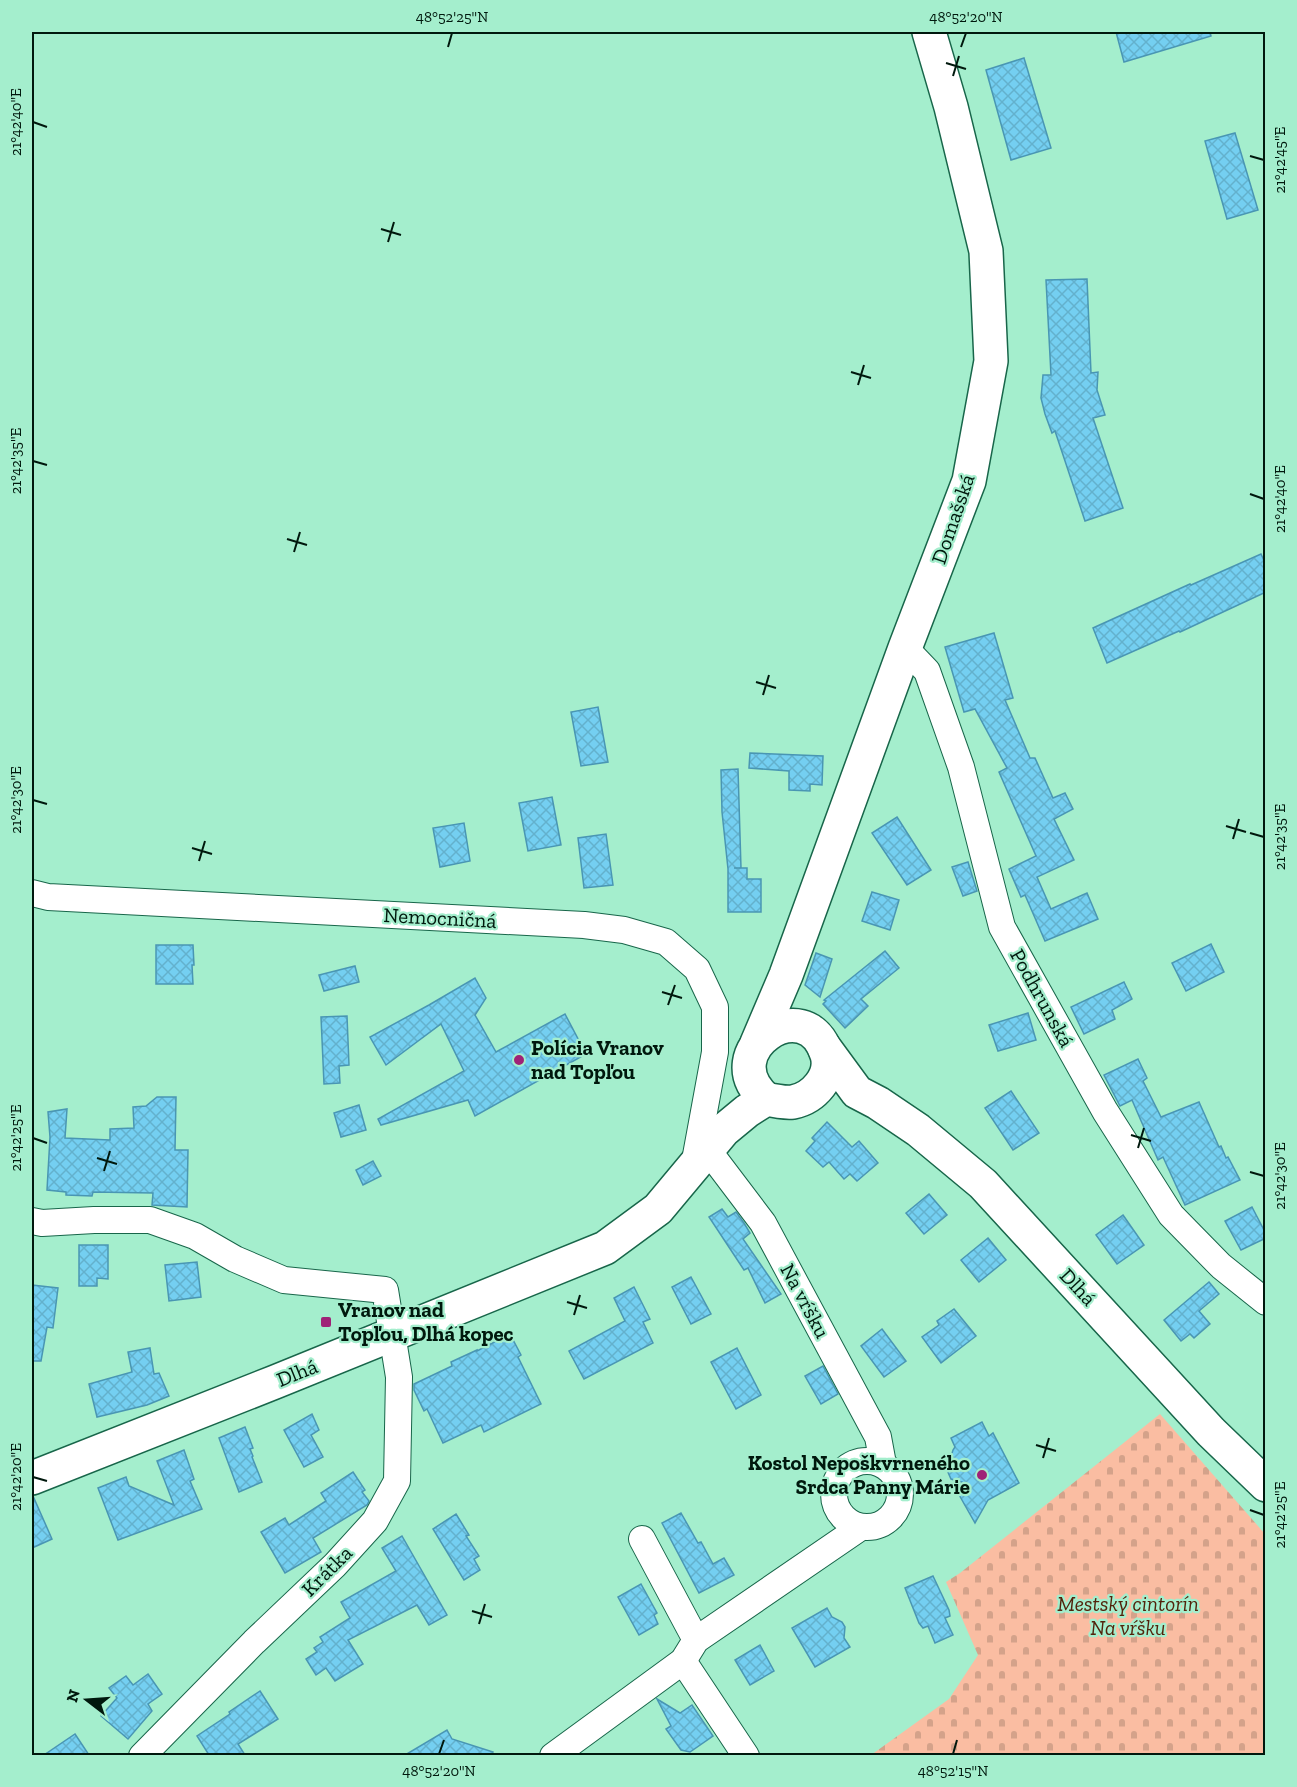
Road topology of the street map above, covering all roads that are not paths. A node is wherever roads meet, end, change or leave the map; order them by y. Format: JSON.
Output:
{"nodes":[{"id":1,"x":929,"y":32,"type":"edge"},
{"id":2,"x":905,"y":648,"type":"junction"},
{"id":3,"x":32,"y":893,"type":"edge"},
{"id":4,"x":781,"y":988,"type":"junction"},
{"id":5,"x":795,"y":1024,"type":"junction"},
{"id":6,"x":824,"y":1047,"type":"junction"},
{"id":7,"x":753,"y":1056,"type":"junction"},
{"id":8,"x":807,"y":1098,"type":"junction"},
{"id":9,"x":868,"y":1098,"type":"junction"},
{"id":10,"x":766,"y":1099,"type":"junction"},
{"id":11,"x":708,"y":1138,"type":"junction"},
{"id":12,"x":32,"y":1221,"type":"edge"},
{"id":13,"x":1266,"y":1302,"type":"edge"},
{"id":14,"x":392,"y":1335,"type":"junction"},
{"id":15,"x":883,"y":1464,"type":"junction"},
{"id":16,"x":32,"y":1478,"type":"edge"},
{"id":17,"x":1266,"y":1485,"type":"edge"},
{"id":18,"x":861,"y":1527,"type":"junction"},
{"id":19,"x":642,"y":1539,"type":"dead end"},
{"id":20,"x":690,"y":1650,"type":"junction"},
{"id":21,"x":142,"y":1755,"type":"edge"},
{"id":22,"x":553,"y":1755,"type":"edge"},
{"id":23,"x":746,"y":1755,"type":"edge"}],
"edges":[{"from":1,"to":2,"type":"street","name":"Domašská"},
{"from":2,"to":4,"type":"street","name":"Domašská"},
{"from":2,"to":13,"type":"street","name":"Podhrunská"},
{"from":3,"to":11,"type":"street","name":"Nemocničná"},
{"from":4,"to":5,"type":"street"},
{"from":4,"to":7,"type":"street","name":"Domašská"},
{"from":5,"to":6,"type":"street"},
{"from":5,"to":7,"type":"street"},
{"from":6,"to":8,"type":"street"},
{"from":6,"to":9,"type":"street","name":"Dlhá"},
{"from":7,"to":10,"type":"street"},
{"from":7,"to":11,"type":"street","name":"Domašská"},
{"from":8,"to":9,"type":"street"},
{"from":8,"to":10,"type":"street"},
{"from":9,"to":17,"type":"street","name":"Dlhá"},
{"from":10,"to":11,"type":"street"},
{"from":11,"to":14,"type":"street","name":"Dlhá"},
{"from":11,"to":15,"type":"street","name":"Na vŕšku"},
{"from":12,"to":14,"type":"street"},
{"from":14,"to":16,"type":"street","name":"Dlhá"},
{"from":14,"to":21,"type":"street","name":"Krátka"},
{"from":15,"to":18,"type":"street"},
{"from":15,"to":18,"type":"street"},
{"from":18,"to":20,"type":"street"},
{"from":19,"to":20,"type":"street"},
{"from":20,"to":22,"type":"street"},
{"from":20,"to":23,"type":"street"}]}
